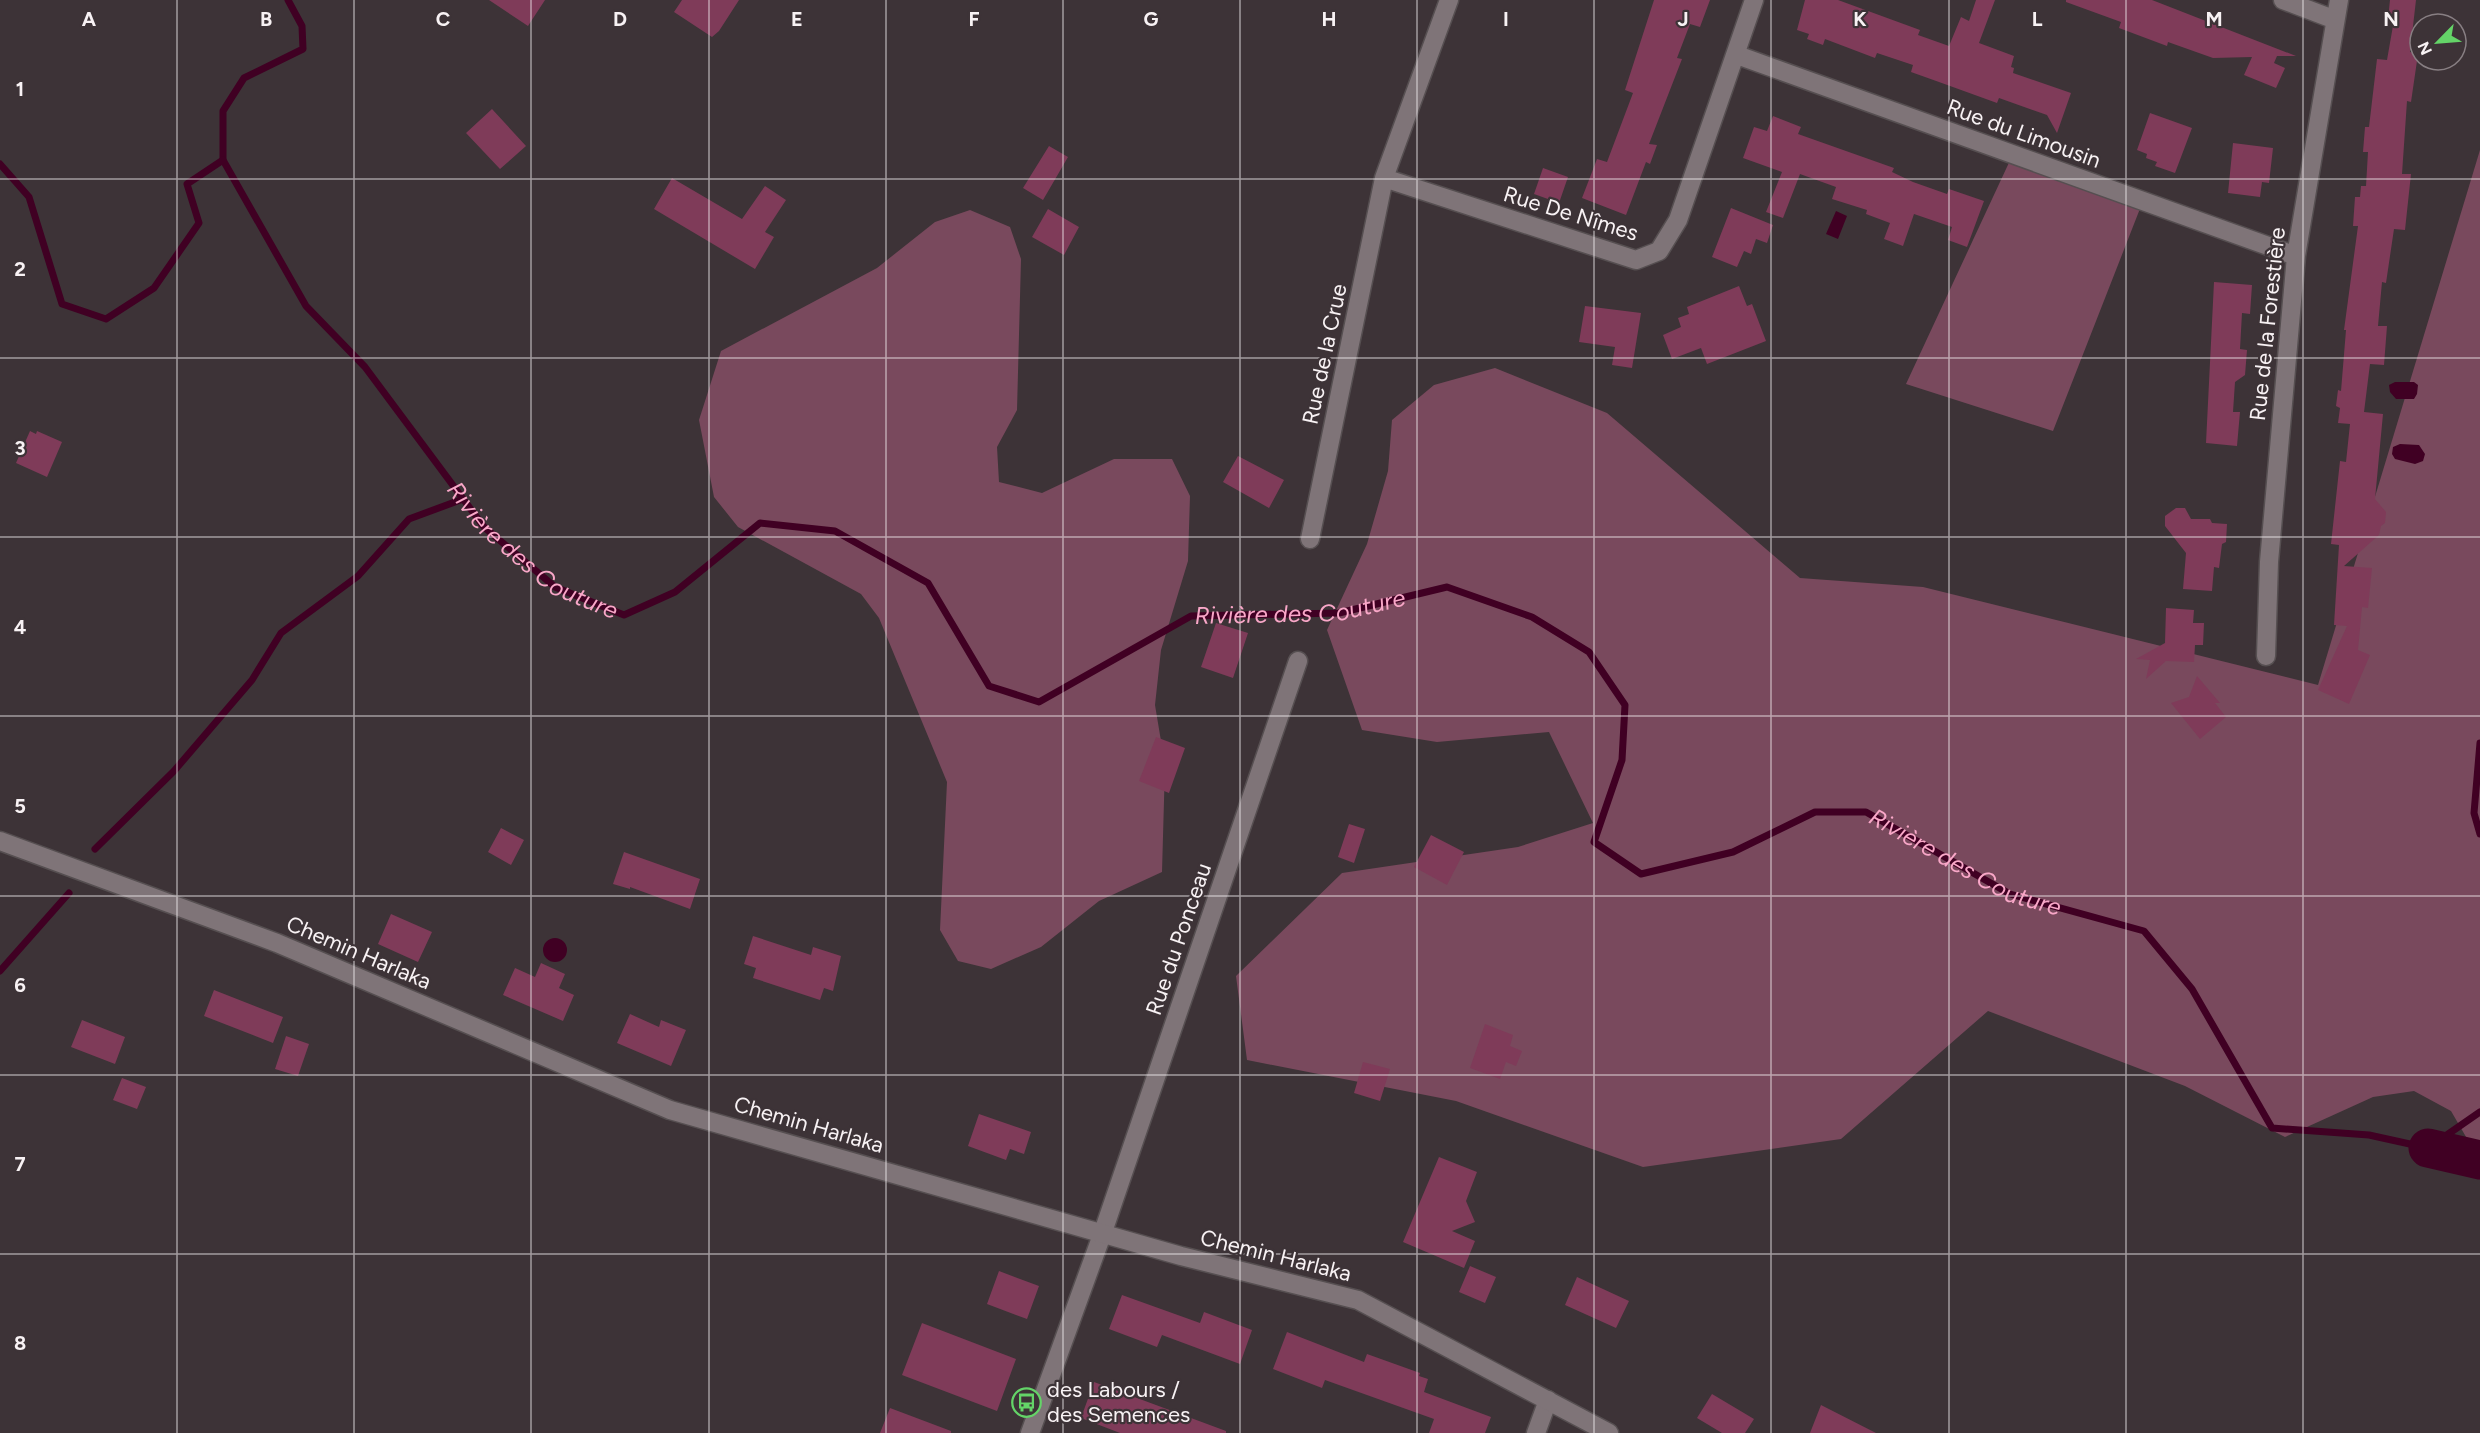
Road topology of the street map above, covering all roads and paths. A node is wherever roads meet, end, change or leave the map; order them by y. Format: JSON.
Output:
{"nodes":[{"id":1,"x":1449,"y":0,"type":"edge"},
{"id":2,"x":1754,"y":0,"type":"edge"},
{"id":3,"x":2283,"y":0,"type":"edge"},
{"id":4,"x":2339,"y":0,"type":"edge"},
{"id":5,"x":2333,"y":19,"type":"junction"},
{"id":6,"x":1737,"y":55,"type":"junction"},
{"id":7,"x":1384,"y":178,"type":"junction"},
{"id":8,"x":2295,"y":256,"type":"junction"},
{"id":9,"x":1311,"y":539,"type":"dead end"},
{"id":10,"x":2266,"y":656,"type":"dead end"},
{"id":11,"x":1298,"y":660,"type":"dead end"},
{"id":12,"x":0,"y":841,"type":"edge"},
{"id":13,"x":1103,"y":1232,"type":"junction"},
{"id":14,"x":1548,"y":1400,"type":"junction"},
{"id":15,"x":1030,"y":1433,"type":"edge"},
{"id":16,"x":1536,"y":1433,"type":"edge"},
{"id":17,"x":1609,"y":1433,"type":"edge"}],
"edges":[{"from":1,"to":7,"type":"street","name":"Rue de la Crue"},
{"from":2,"to":6,"type":"street","name":"Rue De Nîmes"},
{"from":3,"to":5,"type":"street"},
{"from":4,"to":5,"type":"street","name":"Rue de la Forestière"},
{"from":5,"to":8,"type":"street","name":"Rue de la Forestière"},
{"from":6,"to":7,"type":"street","name":"Rue De Nîmes"},
{"from":6,"to":8,"type":"street","name":"Rue du Limousin"},
{"from":7,"to":9,"type":"street","name":"Rue de la Crue"},
{"from":8,"to":10,"type":"street","name":"Rue de la Forestière"},
{"from":11,"to":13,"type":"street","name":"Rue du Ponceau"},
{"from":12,"to":13,"type":"street","name":"Chemin Harlaka"},
{"from":13,"to":14,"type":"street","name":"Chemin Harlaka"},
{"from":13,"to":15,"type":"street","name":"Rue du Ponceau"},
{"from":14,"to":16,"type":"street"},
{"from":14,"to":17,"type":"street","name":"Chemin Harlaka"}]}
